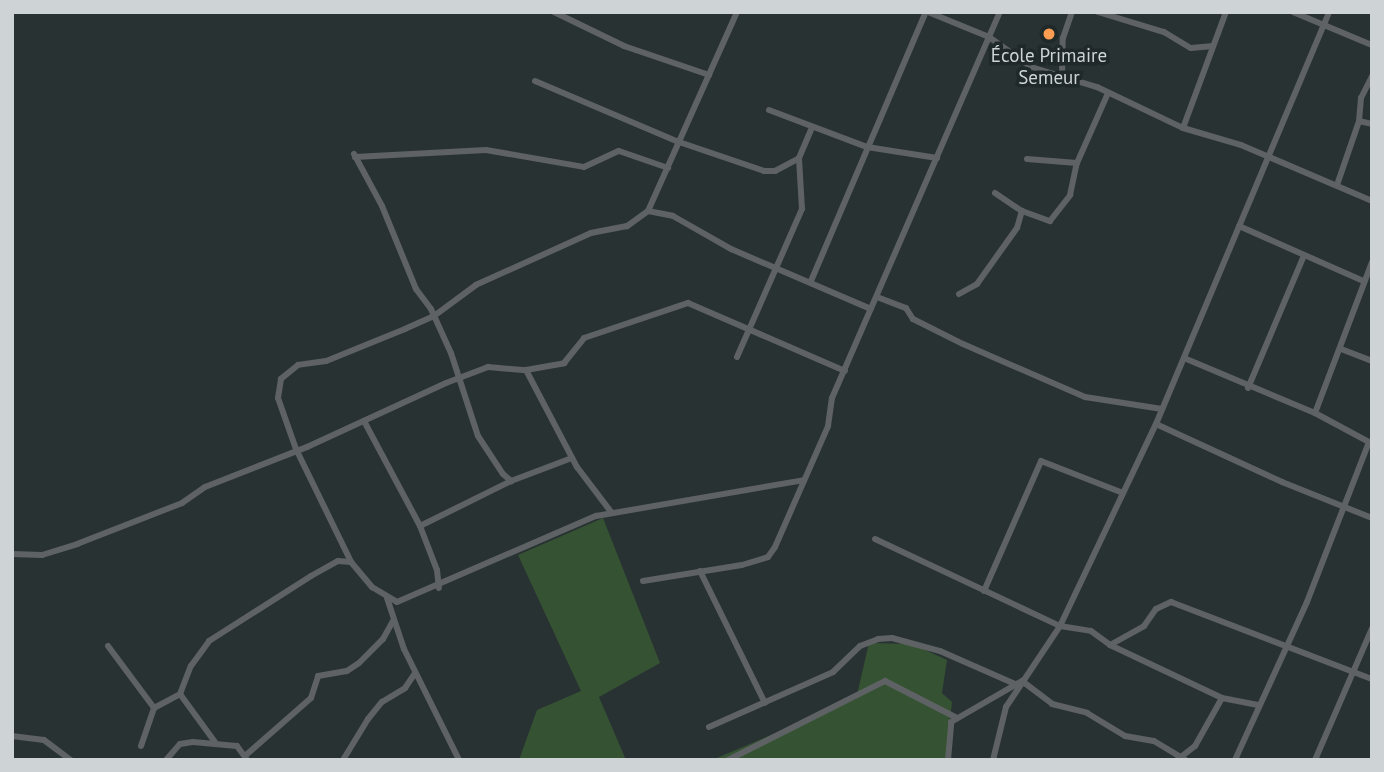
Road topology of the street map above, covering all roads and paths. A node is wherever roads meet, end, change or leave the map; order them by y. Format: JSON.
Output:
{"nodes":[{"id":1,"x":554,"y":12,"type":"edge"},
{"id":2,"x":737,"y":12,"type":"edge"},
{"id":3,"x":927,"y":12,"type":"edge"},
{"id":4,"x":1000,"y":12,"type":"edge"},
{"id":5,"x":1072,"y":12,"type":"edge"},
{"id":6,"x":1098,"y":12,"type":"edge"},
{"id":7,"x":1226,"y":12,"type":"edge"},
{"id":8,"x":1293,"y":12,"type":"edge"},
{"id":9,"x":1328,"y":12,"type":"edge"},
{"id":10,"x":1323,"y":27,"type":"junction"},
{"id":11,"x":989,"y":37,"type":"junction"},
{"id":12,"x":1372,"y":45,"type":"edge"},
{"id":13,"x":1213,"y":47,"type":"junction"},
{"id":14,"x":709,"y":75,"type":"junction"},
{"id":15,"x":1372,"y":76,"type":"edge"},
{"id":16,"x":1062,"y":77,"type":"junction"},
{"id":17,"x":535,"y":81,"type":"dead end"},
{"id":18,"x":1108,"y":93,"type":"junction"},
{"id":19,"x":769,"y":110,"type":"dead end"},
{"id":20,"x":1359,"y":121,"type":"junction"},
{"id":21,"x":1372,"y":124,"type":"edge"},
{"id":22,"x":812,"y":127,"type":"junction"},
{"id":23,"x":1183,"y":128,"type":"junction"},
{"id":24,"x":679,"y":142,"type":"junction"},
{"id":25,"x":867,"y":147,"type":"junction"},
{"id":26,"x":1268,"y":157,"type":"junction"},
{"id":27,"x":799,"y":158,"type":"junction"},
{"id":28,"x":937,"y":158,"type":"junction"},
{"id":29,"x":1027,"y":159,"type":"dead end"},
{"id":30,"x":1077,"y":163,"type":"junction"},
{"id":31,"x":668,"y":168,"type":"junction"},
{"id":32,"x":1337,"y":185,"type":"junction"},
{"id":33,"x":995,"y":193,"type":"dead end"},
{"id":34,"x":1372,"y":201,"type":"edge"},
{"id":35,"x":648,"y":211,"type":"junction"},
{"id":36,"x":1023,"y":211,"type":"junction"},
{"id":37,"x":1239,"y":226,"type":"junction"},
{"id":38,"x":1303,"y":258,"type":"junction"},
{"id":39,"x":1372,"y":262,"type":"edge"},
{"id":40,"x":778,"y":266,"type":"junction"},
{"id":41,"x":811,"y":281,"type":"junction"},
{"id":42,"x":1363,"y":281,"type":"junction"},
{"id":43,"x":959,"y":294,"type":"dead end"},
{"id":44,"x":877,"y":297,"type":"junction"},
{"id":45,"x":871,"y":309,"type":"junction"},
{"id":46,"x":434,"y":316,"type":"junction"},
{"id":47,"x":751,"y":332,"type":"junction"},
{"id":48,"x":1341,"y":349,"type":"junction"},
{"id":49,"x":737,"y":357,"type":"dead end"},
{"id":50,"x":1184,"y":358,"type":"junction"},
{"id":51,"x":1372,"y":362,"type":"edge"},
{"id":52,"x":526,"y":370,"type":"junction"},
{"id":53,"x":845,"y":370,"type":"junction"},
{"id":54,"x":460,"y":378,"type":"junction"},
{"id":55,"x":1248,"y":388,"type":"junction"},
{"id":56,"x":1162,"y":409,"type":"junction"},
{"id":57,"x":1315,"y":413,"type":"junction"},
{"id":58,"x":364,"y":421,"type":"junction"},
{"id":59,"x":1156,"y":424,"type":"junction"},
{"id":60,"x":296,"y":449,"type":"junction"},
{"id":61,"x":572,"y":458,"type":"junction"},
{"id":62,"x":804,"y":480,"type":"junction"},
{"id":63,"x":510,"y":481,"type":"junction"},
{"id":64,"x":1123,"y":493,"type":"junction"},
{"id":65,"x":1345,"y":507,"type":"junction"},
{"id":66,"x":611,"y":512,"type":"junction"},
{"id":67,"x":1372,"y":518,"type":"edge"},
{"id":68,"x":420,"y":526,"type":"junction"},
{"id":69,"x":875,"y":539,"type":"dead end"},
{"id":70,"x":12,"y":554,"type":"edge"},
{"id":71,"x":351,"y":562,"type":"junction"},
{"id":72,"x":700,"y":571,"type":"junction"},
{"id":73,"x":643,"y":581,"type":"dead end"},
{"id":74,"x":439,"y":588,"type":"junction"},
{"id":75,"x":984,"y":591,"type":"junction"},
{"id":76,"x":387,"y":598,"type":"junction"},
{"id":77,"x":393,"y":621,"type":"junction"},
{"id":78,"x":1060,"y":625,"type":"junction"},
{"id":79,"x":1372,"y":628,"type":"edge"},
{"id":80,"x":1372,"y":642,"type":"edge"},
{"id":81,"x":1110,"y":645,"type":"junction"},
{"id":82,"x":108,"y":646,"type":"dead end"},
{"id":83,"x":1289,"y":646,"type":"junction"},
{"id":84,"x":1363,"y":646,"type":"junction"},
{"id":85,"x":1352,"y":670,"type":"junction"},
{"id":86,"x":415,"y":673,"type":"junction"},
{"id":87,"x":1372,"y":679,"type":"edge"},
{"id":88,"x":1019,"y":682,"type":"junction"},
{"id":89,"x":180,"y":694,"type":"junction"},
{"id":90,"x":1222,"y":698,"type":"junction"},
{"id":91,"x":765,"y":703,"type":"junction"},
{"id":92,"x":1259,"y":705,"type":"junction"},
{"id":93,"x":154,"y":708,"type":"junction"},
{"id":94,"x":957,"y":718,"type":"junction"},
{"id":95,"x":709,"y":727,"type":"dead end"},
{"id":96,"x":12,"y":736,"type":"edge"},
{"id":97,"x":215,"y":742,"type":"junction"},
{"id":98,"x":142,"y":746,"type":"dead end"},
{"id":99,"x":246,"y":758,"type":"edge"},
{"id":100,"x":1182,"y":759,"type":"edge"},
{"id":101,"x":71,"y":760,"type":"edge"},
{"id":102,"x":166,"y":760,"type":"edge"},
{"id":103,"x":343,"y":760,"type":"edge"},
{"id":104,"x":459,"y":760,"type":"edge"},
{"id":105,"x":728,"y":760,"type":"edge"},
{"id":106,"x":948,"y":760,"type":"edge"},
{"id":107,"x":993,"y":760,"type":"edge"},
{"id":108,"x":1235,"y":760,"type":"edge"},
{"id":109,"x":1315,"y":760,"type":"edge"}],
"edges":[{"from":1,"to":14,"type":"street"},
{"from":2,"to":14,"type":"street"},
{"from":3,"to":11,"type":"street"},
{"from":3,"to":25,"type":"street"},
{"from":4,"to":11,"type":"street"},
{"from":5,"to":16,"type":"street"},
{"from":6,"to":13,"type":"street"},
{"from":7,"to":13,"type":"street"},
{"from":8,"to":10,"type":"street"},
{"from":9,"to":10,"type":"street"},
{"from":10,"to":12,"type":"street"},
{"from":10,"to":26,"type":"street"},
{"from":11,"to":16,"type":"street"},
{"from":11,"to":28,"type":"street"},
{"from":13,"to":23,"type":"street"},
{"from":14,"to":24,"type":"street"},
{"from":15,"to":20,"type":"street"},
{"from":16,"to":18,"type":"street"},
{"from":17,"to":24,"type":"street"},
{"from":18,"to":23,"type":"street"},
{"from":18,"to":30,"type":"street"},
{"from":19,"to":22,"type":"street"},
{"from":20,"to":21,"type":"street"},
{"from":20,"to":32,"type":"street"},
{"from":22,"to":25,"type":"street"},
{"from":22,"to":27,"type":"street"},
{"from":23,"to":26,"type":"street"},
{"from":24,"to":27,"type":"street"},
{"from":24,"to":31,"type":"street"},
{"from":25,"to":28,"type":"street"},
{"from":25,"to":41,"type":"street"},
{"from":26,"to":32,"type":"street"},
{"from":26,"to":37,"type":"street"},
{"from":27,"to":40,"type":"street"},
{"from":28,"to":44,"type":"street"},
{"from":29,"to":30,"type":"street"},
{"from":30,"to":36,"type":"street"},
{"from":31,"to":35,"type":"street"},
{"from":31,"to":46,"type":"street"},
{"from":32,"to":34,"type":"street"},
{"from":33,"to":36,"type":"street"},
{"from":35,"to":40,"type":"street"},
{"from":35,"to":46,"type":"street"},
{"from":36,"to":43,"type":"street"},
{"from":37,"to":38,"type":"street"},
{"from":37,"to":50,"type":"street"},
{"from":38,"to":42,"type":"street"},
{"from":38,"to":55,"type":"street"},
{"from":39,"to":42,"type":"street"},
{"from":40,"to":41,"type":"street"},
{"from":40,"to":47,"type":"street"},
{"from":41,"to":45,"type":"street"},
{"from":42,"to":48,"type":"street"},
{"from":44,"to":45,"type":"street"},
{"from":44,"to":56,"type":"street"},
{"from":45,"to":53,"type":"street"},
{"from":46,"to":54,"type":"street"},
{"from":46,"to":60,"type":"street"},
{"from":47,"to":49,"type":"street"},
{"from":47,"to":52,"type":"street"},
{"from":47,"to":53,"type":"street"},
{"from":48,"to":51,"type":"street"},
{"from":48,"to":57,"type":"street"},
{"from":50,"to":55,"type":"street"},
{"from":50,"to":56,"type":"street"},
{"from":52,"to":54,"type":"street"},
{"from":52,"to":61,"type":"street"},
{"from":53,"to":62,"type":"street"},
{"from":54,"to":58,"type":"street"},
{"from":54,"to":63,"type":"street"},
{"from":55,"to":57,"type":"street"},
{"from":56,"to":59,"type":"street"},
{"from":57,"to":65,"type":"street"},
{"from":58,"to":60,"type":"street"},
{"from":58,"to":68,"type":"street"},
{"from":59,"to":64,"type":"street"},
{"from":59,"to":65,"type":"street"},
{"from":60,"to":70,"type":"street"},
{"from":60,"to":71,"type":"street"},
{"from":61,"to":63,"type":"street"},
{"from":61,"to":66,"type":"street"},
{"from":62,"to":66,"type":"street"},
{"from":62,"to":72,"type":"street"},
{"from":63,"to":68,"type":"street"},
{"from":64,"to":75,"type":"street"},
{"from":64,"to":78,"type":"street"},
{"from":65,"to":67,"type":"street"},
{"from":65,"to":83,"type":"street"},
{"from":66,"to":74,"type":"street"},
{"from":68,"to":74,"type":"street"},
{"from":69,"to":75,"type":"street"},
{"from":71,"to":76,"type":"street"},
{"from":71,"to":89,"type":"street"},
{"from":72,"to":73,"type":"street"},
{"from":72,"to":91,"type":"street"},
{"from":74,"to":76,"type":"street"},
{"from":75,"to":78,"type":"street"},
{"from":76,"to":77,"type":"street"},
{"from":77,"to":86,"type":"street"},
{"from":77,"to":99,"type":"street"},
{"from":78,"to":81,"type":"street"},
{"from":78,"to":88,"type":"street"},
{"from":79,"to":84,"type":"street"},
{"from":80,"to":84,"type":"street"},
{"from":81,"to":83,"type":"street"},
{"from":81,"to":90,"type":"street"},
{"from":82,"to":93,"type":"street"},
{"from":83,"to":85,"type":"street"},
{"from":83,"to":92,"type":"street"},
{"from":84,"to":85,"type":"street"},
{"from":85,"to":87,"type":"street"},
{"from":85,"to":109,"type":"street"},
{"from":86,"to":103,"type":"street"},
{"from":86,"to":104,"type":"street"},
{"from":88,"to":91,"type":"street"},
{"from":88,"to":94,"type":"street"},
{"from":88,"to":100,"type":"street"},
{"from":88,"to":107,"type":"street"},
{"from":89,"to":93,"type":"street"},
{"from":89,"to":97,"type":"street"},
{"from":90,"to":92,"type":"street"},
{"from":90,"to":100,"type":"street"},
{"from":91,"to":95,"type":"street"},
{"from":92,"to":108,"type":"street"},
{"from":93,"to":98,"type":"street"},
{"from":94,"to":105,"type":"street"},
{"from":94,"to":106,"type":"street"},
{"from":96,"to":101,"type":"street"},
{"from":97,"to":99,"type":"street"},
{"from":97,"to":102,"type":"street"}]}
